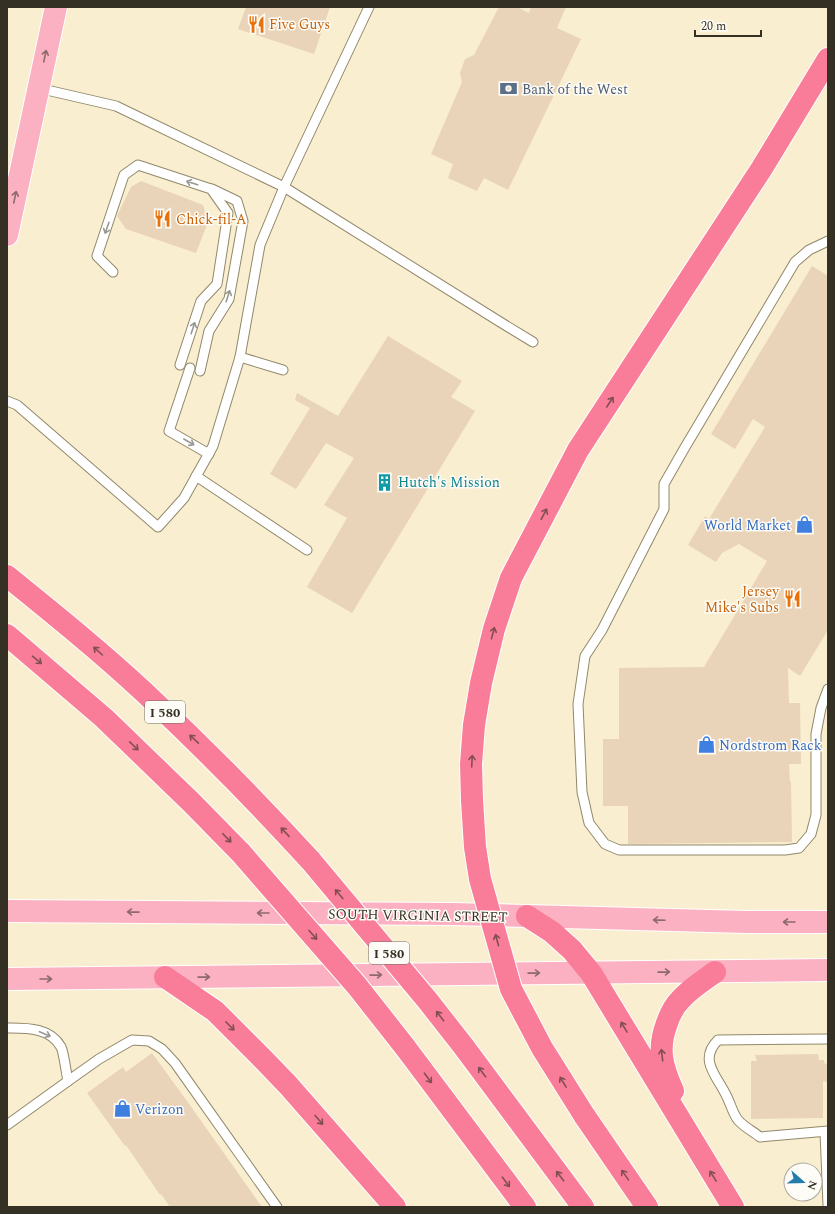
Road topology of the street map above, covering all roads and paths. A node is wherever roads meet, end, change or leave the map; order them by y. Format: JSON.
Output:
{"nodes":[{"id":1,"x":56,"y":7,"type":"edge"},
{"id":2,"x":369,"y":7,"type":"edge"},
{"id":3,"x":828,"y":59,"type":"edge"},
{"id":4,"x":38,"y":88,"type":"junction"},
{"id":5,"x":284,"y":187,"type":"junction"},
{"id":6,"x":211,"y":189,"type":"junction"},
{"id":7,"x":7,"y":235,"type":"edge"},
{"id":8,"x":828,"y":241,"type":"edge"},
{"id":9,"x":113,"y":272,"type":"dead end"},
{"id":10,"x":534,"y":342,"type":"dead end"},
{"id":11,"x":240,"y":357,"type":"junction"},
{"id":12,"x":180,"y":364,"type":"dead end"},
{"id":13,"x":190,"y":368,"type":"dead end"},
{"id":14,"x":282,"y":370,"type":"dead end"},
{"id":15,"x":200,"y":371,"type":"dead end"},
{"id":16,"x":7,"y":401,"type":"edge"},
{"id":17,"x":209,"y":454,"type":"junction"},
{"id":18,"x":196,"y":476,"type":"junction"},
{"id":19,"x":307,"y":550,"type":"dead end"},
{"id":20,"x":7,"y":576,"type":"edge"},
{"id":21,"x":7,"y":635,"type":"edge"},
{"id":22,"x":828,"y":688,"type":"edge"},
{"id":23,"x":7,"y":903,"type":"edge"},
{"id":24,"x":7,"y":911,"type":"edge"},
{"id":25,"x":87,"y":912,"type":"junction"},
{"id":26,"x":528,"y":916,"type":"junction"},
{"id":27,"x":828,"y":922,"type":"edge"},
{"id":28,"x":828,"y":970,"type":"edge"},
{"id":29,"x":715,"y":972,"type":"junction"},
{"id":30,"x":591,"y":973,"type":"junction"},
{"id":31,"x":165,"y":978,"type":"junction"},
{"id":32,"x":7,"y":979,"type":"edge"},
{"id":33,"x":7,"y":1028,"type":"edge"},
{"id":34,"x":828,"y":1039,"type":"edge"},
{"id":35,"x":68,"y":1081,"type":"junction"},
{"id":36,"x":7,"y":1125,"type":"edge"},
{"id":37,"x":826,"y":1132,"type":"edge"},
{"id":38,"x":694,"y":1144,"type":"junction"},
{"id":39,"x":828,"y":1205,"type":"edge"},
{"id":40,"x":278,"y":1207,"type":"edge"},
{"id":41,"x":395,"y":1207,"type":"edge"},
{"id":42,"x":525,"y":1207,"type":"edge"},
{"id":43,"x":583,"y":1207,"type":"edge"},
{"id":44,"x":647,"y":1207,"type":"edge"},
{"id":45,"x":733,"y":1207,"type":"edge"}],
"edges":[{"from":4,"to":1,"type":"main road","one_way":true},
{"from":2,"to":5,"type":"lane"},
{"from":44,"to":3,"type":"highway","one_way":true,"bridge":true},
{"from":4,"to":5,"type":"lane"},
{"from":7,"to":4,"type":"main road","one_way":true},
{"from":5,"to":10,"type":"lane"},
{"from":5,"to":11,"type":"lane"},
{"from":6,"to":9,"type":"lane","one_way":true},
{"from":12,"to":6,"type":"lane","one_way":true},
{"from":15,"to":6,"type":"lane","one_way":true},
{"from":8,"to":22,"type":"lane"},
{"from":11,"to":14,"type":"lane"},
{"from":11,"to":17,"type":"lane"},
{"from":13,"to":17,"type":"lane","one_way":true},
{"from":16,"to":18,"type":"lane"},
{"from":17,"to":18,"type":"lane"},
{"from":18,"to":19,"type":"lane"},
{"from":43,"to":20,"type":"highway","number":"I 580","one_way":true,"bridge":true},
{"from":21,"to":42,"type":"highway","one_way":true,"bridge":true},
{"from":23,"to":25,"type":"main road"},
{"from":24,"to":25,"type":"main road","name":"SOUTH VIRGINIA STREET"},
{"from":26,"to":25,"type":"main road","name":"SOUTH VIRGINIA STREET","one_way":true},
{"from":27,"to":26,"type":"main road","name":"SOUTH VIRGINIA STREET","one_way":true},
{"from":26,"to":30,"type":"highway"},
{"from":28,"to":29,"type":"main road"},
{"from":30,"to":29,"type":"main road","one_way":true},
{"from":38,"to":29,"type":"highway","one_way":true},
{"from":31,"to":30,"type":"main road","one_way":true},
{"from":38,"to":30,"type":"highway","one_way":true},
{"from":32,"to":31,"type":"main road","one_way":true},
{"from":31,"to":41,"type":"highway","one_way":true},
{"from":33,"to":35,"type":"lane","one_way":true},
{"from":34,"to":37,"type":"lane"},
{"from":35,"to":36,"type":"lane"},
{"from":35,"to":40,"type":"lane"},
{"from":37,"to":39,"type":"lane"},
{"from":45,"to":38,"type":"highway","one_way":true}]}
